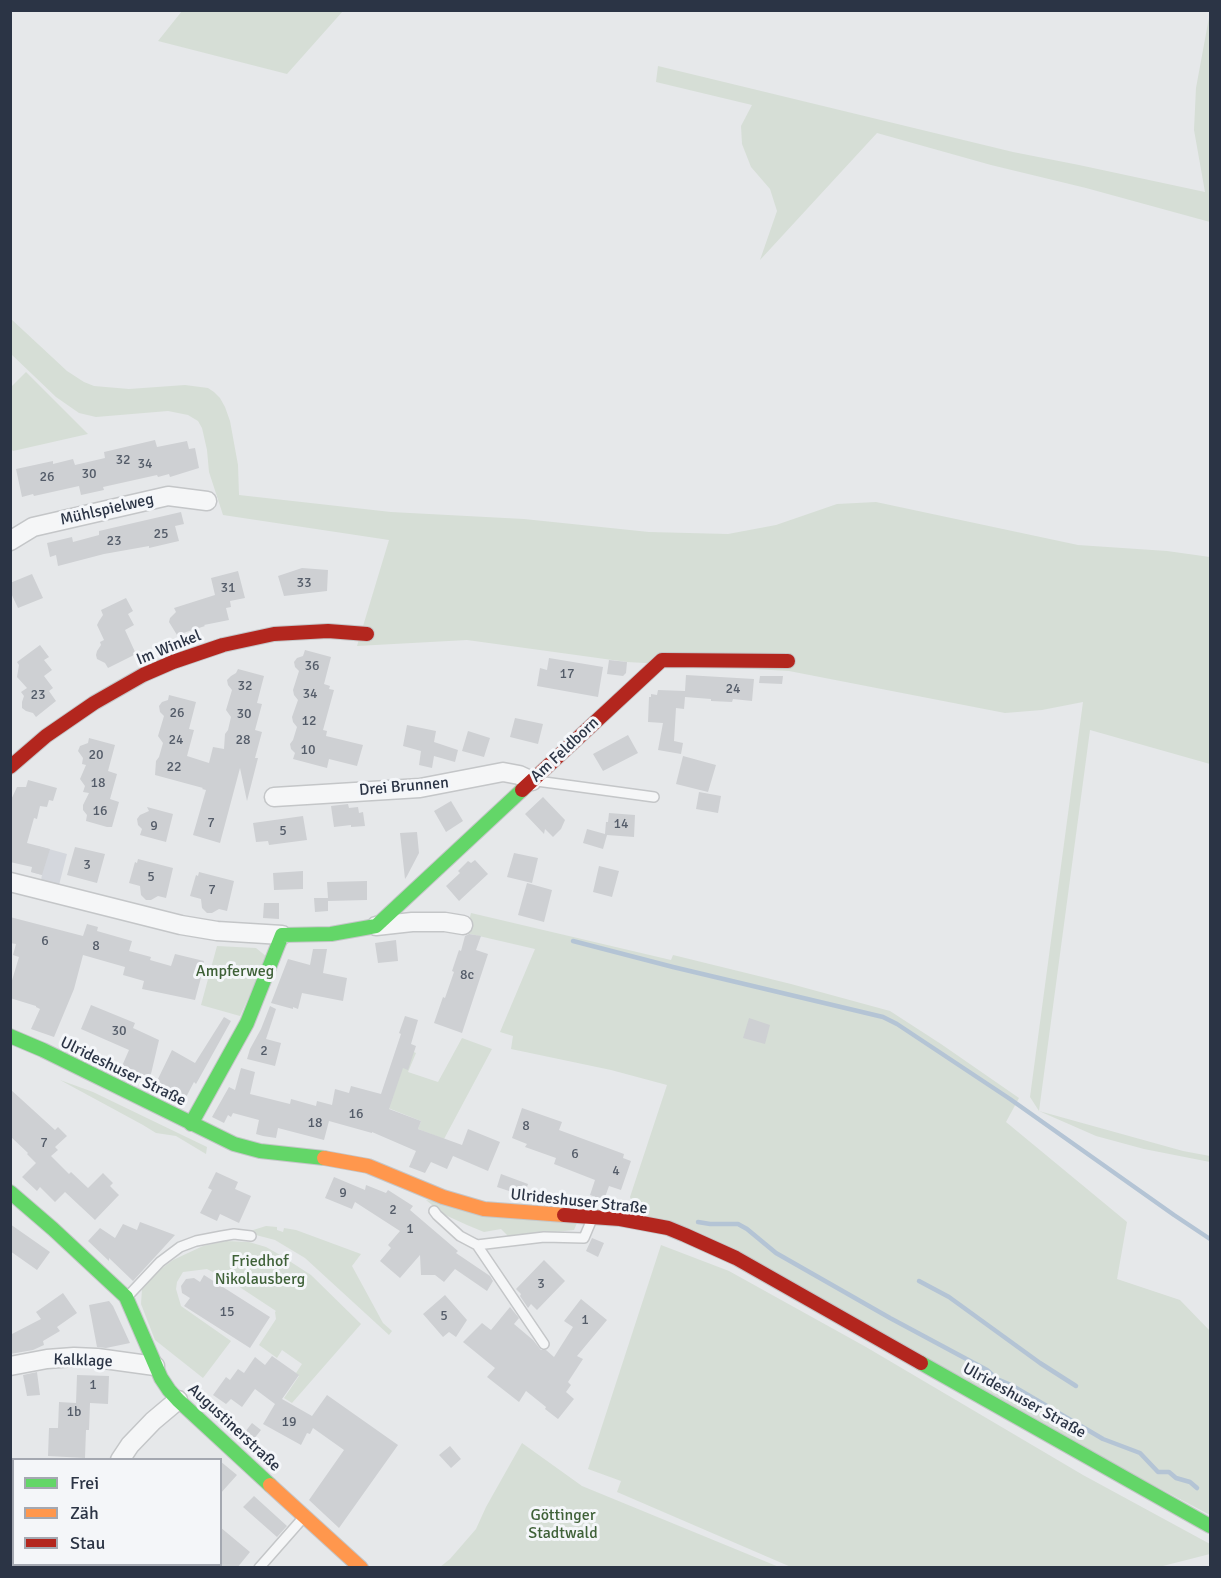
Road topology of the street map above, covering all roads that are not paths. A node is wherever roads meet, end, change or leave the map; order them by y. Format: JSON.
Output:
{"nodes":[{"id":1,"x":207,"y":501,"type":"dead end"},
{"id":2,"x":11,"y":539,"type":"edge"},
{"id":3,"x":367,"y":634,"type":"dead end"},
{"id":4,"x":788,"y":661,"type":"dead end"},
{"id":5,"x":10,"y":767,"type":"edge"},
{"id":6,"x":532,"y":781,"type":"junction"},
{"id":7,"x":274,"y":797,"type":"dead end"},
{"id":8,"x":654,"y":797,"type":"dead end"},
{"id":9,"x":10,"y":882,"type":"edge"},
{"id":10,"x":463,"y":925,"type":"dead end"},
{"id":11,"x":376,"y":926,"type":"junction"},
{"id":12,"x":282,"y":935,"type":"junction"},
{"id":13,"x":10,"y":1036,"type":"edge"},
{"id":14,"x":191,"y":1124,"type":"junction"},
{"id":15,"x":10,"y":1192,"type":"edge"},
{"id":16,"x":434,"y":1211,"type":"dead end"},
{"id":17,"x":593,"y":1216,"type":"junction"},
{"id":18,"x":251,"y":1236,"type":"dead end"},
{"id":19,"x":477,"y":1245,"type":"junction"},
{"id":20,"x":126,"y":1297,"type":"junction"},
{"id":21,"x":544,"y":1344,"type":"dead end"},
{"id":22,"x":10,"y":1366,"type":"edge"},
{"id":23,"x":156,"y":1366,"type":"junction"},
{"id":24,"x":178,"y":1400,"type":"junction"},
{"id":25,"x":121,"y":1458,"type":"edge"},
{"id":26,"x":305,"y":1516,"type":"junction"},
{"id":27,"x":1210,"y":1526,"type":"edge"},
{"id":28,"x":260,"y":1568,"type":"edge"},
{"id":29,"x":361,"y":1568,"type":"edge"}],
"edges":[{"from":1,"to":2,"type":"street","name":"Mühlspielweg"},
{"from":3,"to":5,"type":"street","name":"Im Winkel"},
{"from":4,"to":6,"type":"street","name":"Am Feldborn"},
{"from":6,"to":7,"type":"street","name":"Drei Brunnen"},
{"from":6,"to":8,"type":"lane"},
{"from":6,"to":11,"type":"street","name":"Am Feldborn"},
{"from":9,"to":12,"type":"street"},
{"from":10,"to":11,"type":"street"},
{"from":11,"to":12,"type":"street"},
{"from":12,"to":14,"type":"street"},
{"from":13,"to":14,"type":"street","name":"Ulrideshuser Straße"},
{"from":14,"to":17,"type":"street","name":"Ulrideshuser Straße"},
{"from":15,"to":20,"type":"street","name":"Augustinerstraße"},
{"from":16,"to":19,"type":"lane"},
{"from":17,"to":19,"type":"lane"},
{"from":17,"to":27,"type":"street","name":"Ulrideshuser Straße"},
{"from":18,"to":20,"type":"lane"},
{"from":19,"to":21,"type":"lane"},
{"from":20,"to":23,"type":"street","name":"Augustinerstraße"},
{"from":22,"to":23,"type":"street","name":"Kalklage"},
{"from":23,"to":24,"type":"street","name":"Augustinerstraße"},
{"from":24,"to":25,"type":"street"},
{"from":24,"to":26,"type":"street","name":"Augustinerstraße"},
{"from":26,"to":28,"type":"lane"},
{"from":26,"to":29,"type":"street","name":"Augustinerstraße"}]}
